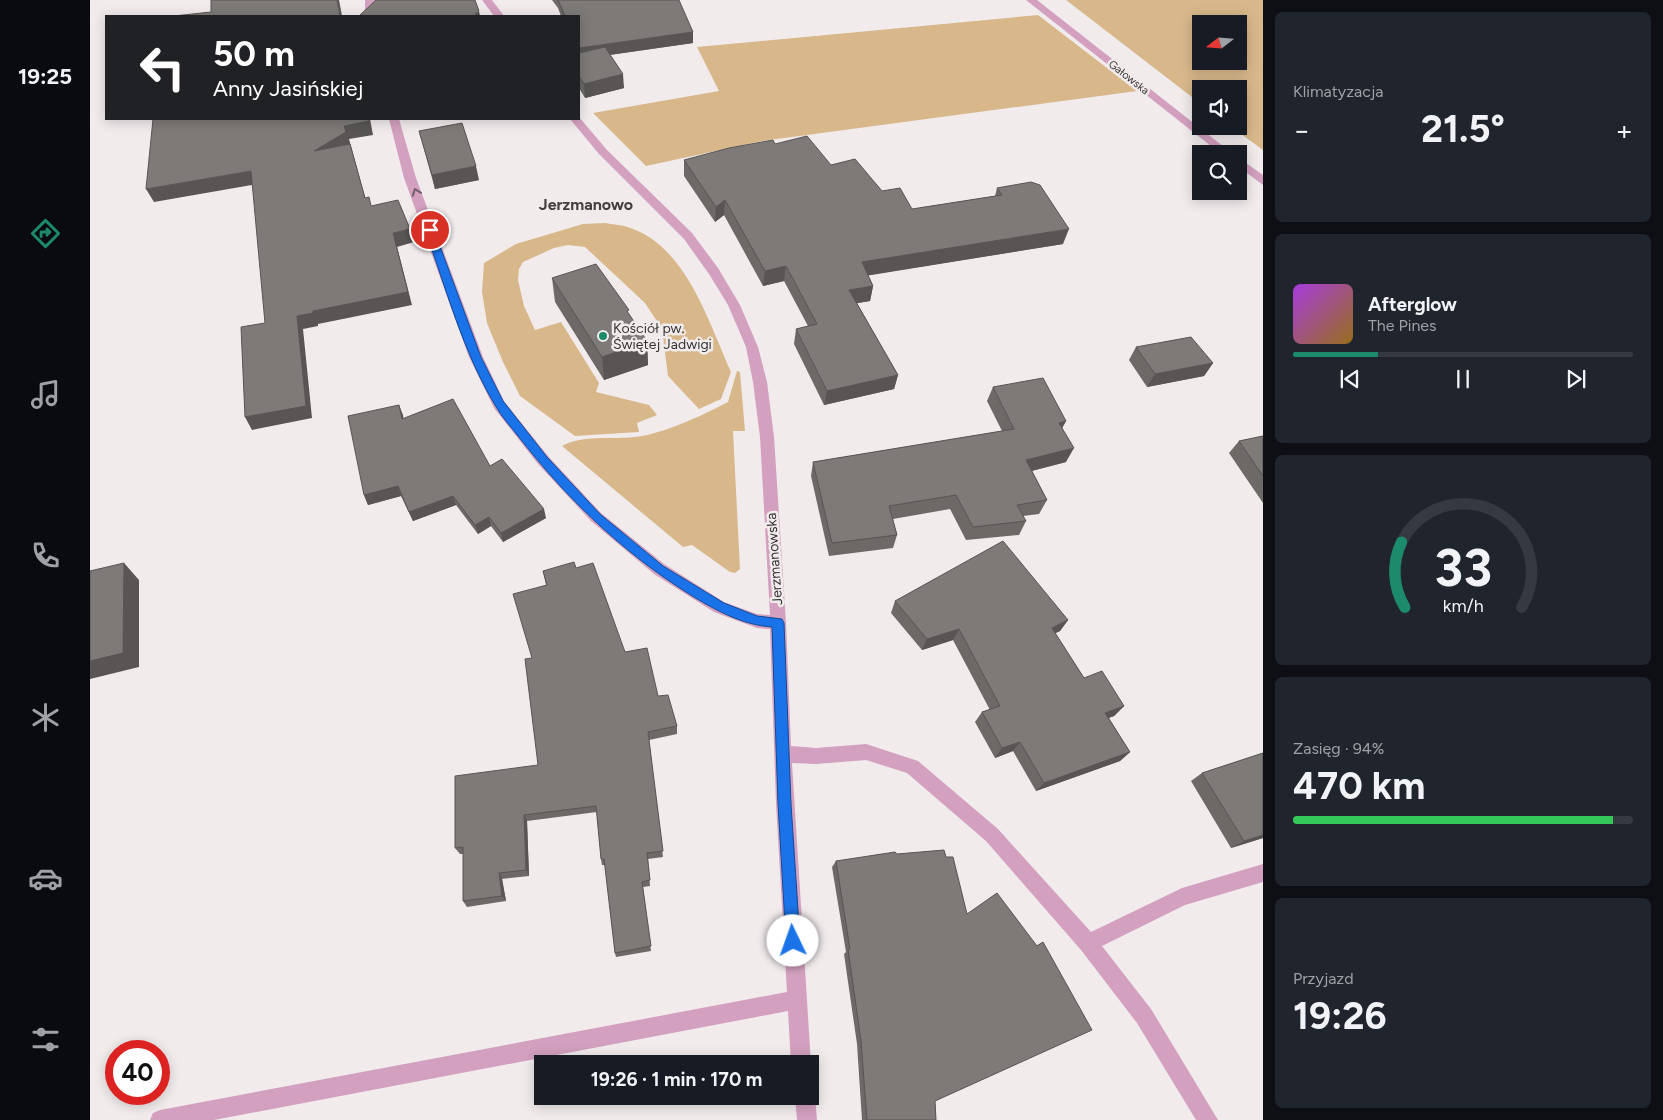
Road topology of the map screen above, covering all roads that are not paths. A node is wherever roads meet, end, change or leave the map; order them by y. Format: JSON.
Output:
{"nodes":[{"id":1,"x":370,"y":0,"type":"edge"},
{"id":2,"x":487,"y":0,"type":"edge"},
{"id":3,"x":1031,"y":0,"type":"edge"},
{"id":4,"x":370,"y":15,"type":"edge"},
{"id":5,"x":498,"y":15,"type":"edge"},
{"id":6,"x":394,"y":120,"type":"edge"},
{"id":7,"x":576,"y":120,"type":"edge"},
{"id":8,"x":1216,"y":145,"type":"edge"},
{"id":9,"x":1247,"y":168,"type":"edge"},
{"id":10,"x":1263,"y":181,"type":"edge"},
{"id":11,"x":778,"y":623,"type":"junction"},
{"id":12,"x":784,"y":754,"type":"junction"},
{"id":13,"x":1263,"y":872,"type":"edge"},
{"id":14,"x":1088,"y":943,"type":"junction"},
{"id":15,"x":797,"y":1000,"type":"junction"},
{"id":16,"x":800,"y":1055,"type":"edge"},
{"id":17,"x":805,"y":1105,"type":"edge"},
{"id":18,"x":160,"y":1120,"type":"edge"},
{"id":19,"x":807,"y":1120,"type":"edge"},
{"id":20,"x":1208,"y":1120,"type":"edge"}],
"edges":[{"from":1,"to":4,"type":"street"},
{"from":2,"to":5,"type":"street"},
{"from":3,"to":8,"type":"street","name":"Gałowska"},
{"from":11,"to":6,"type":"street","one_way":true},
{"from":7,"to":11,"type":"street","name":"Jerzmanowska"},
{"from":9,"to":10,"type":"street"},
{"from":11,"to":12,"type":"street","name":"Jerzmanowska"},
{"from":12,"to":14,"type":"street"},
{"from":12,"to":15,"type":"street","name":"Jerzmanowska"},
{"from":13,"to":14,"type":"street"},
{"from":14,"to":20,"type":"street"},
{"from":15,"to":16,"type":"street","name":"Jerzmanowska"},
{"from":15,"to":18,"type":"street"},
{"from":17,"to":19,"type":"street"}]}
